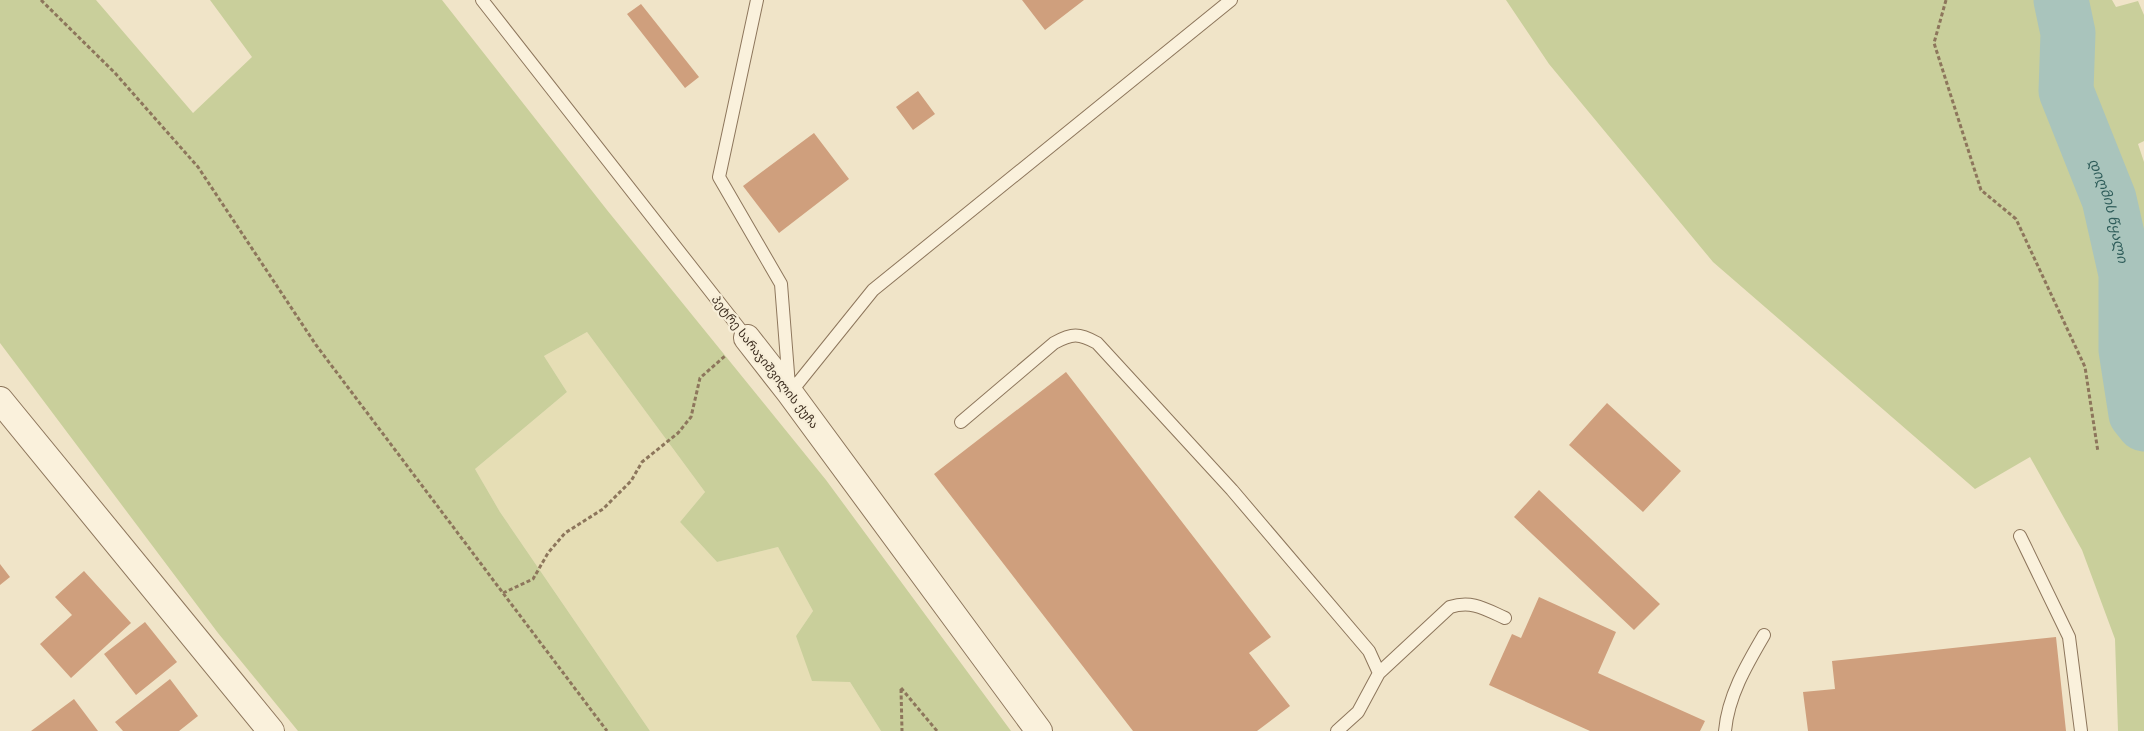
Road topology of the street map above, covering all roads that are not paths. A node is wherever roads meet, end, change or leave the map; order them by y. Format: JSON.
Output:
{"nodes":[{"id":1,"x":482,"y":0,"type":"edge"},
{"id":2,"x":757,"y":0,"type":"edge"},
{"id":3,"x":1231,"y":0,"type":"edge"},
{"id":4,"x":746,"y":338,"type":"joint"},
{"id":5,"x":790,"y":393,"type":"junction"},
{"id":6,"x":0,"y":400,"type":"edge"},
{"id":7,"x":961,"y":422,"type":"dead end"},
{"id":8,"x":2020,"y":536,"type":"dead end"},
{"id":9,"x":1504,"y":618,"type":"dead end"},
{"id":10,"x":1764,"y":635,"type":"dead end"},
{"id":11,"x":1379,"y":673,"type":"junction"},
{"id":12,"x":271,"y":731,"type":"edge"},
{"id":13,"x":1039,"y":731,"type":"edge"},
{"id":14,"x":1337,"y":731,"type":"edge"},
{"id":15,"x":1725,"y":731,"type":"edge"},
{"id":16,"x":2081,"y":731,"type":"edge"}],
"edges":[{"from":1,"to":4,"type":"lane","name":"პეტრე სარაჯიშვილის ქუჩა"},
{"from":2,"to":5,"type":"lane"},
{"from":3,"to":5,"type":"lane"},
{"from":4,"to":5,"type":"street","name":"პეტრე სარაჯიშვილის ქუჩა"},
{"from":5,"to":13,"type":"street","name":"პეტრე სარაჯიშვილის ქუჩა"},
{"from":6,"to":12,"type":"street"},
{"from":7,"to":11,"type":"lane"},
{"from":8,"to":16,"type":"lane"},
{"from":9,"to":11,"type":"lane"},
{"from":10,"to":15,"type":"lane"},
{"from":11,"to":14,"type":"lane"}]}
